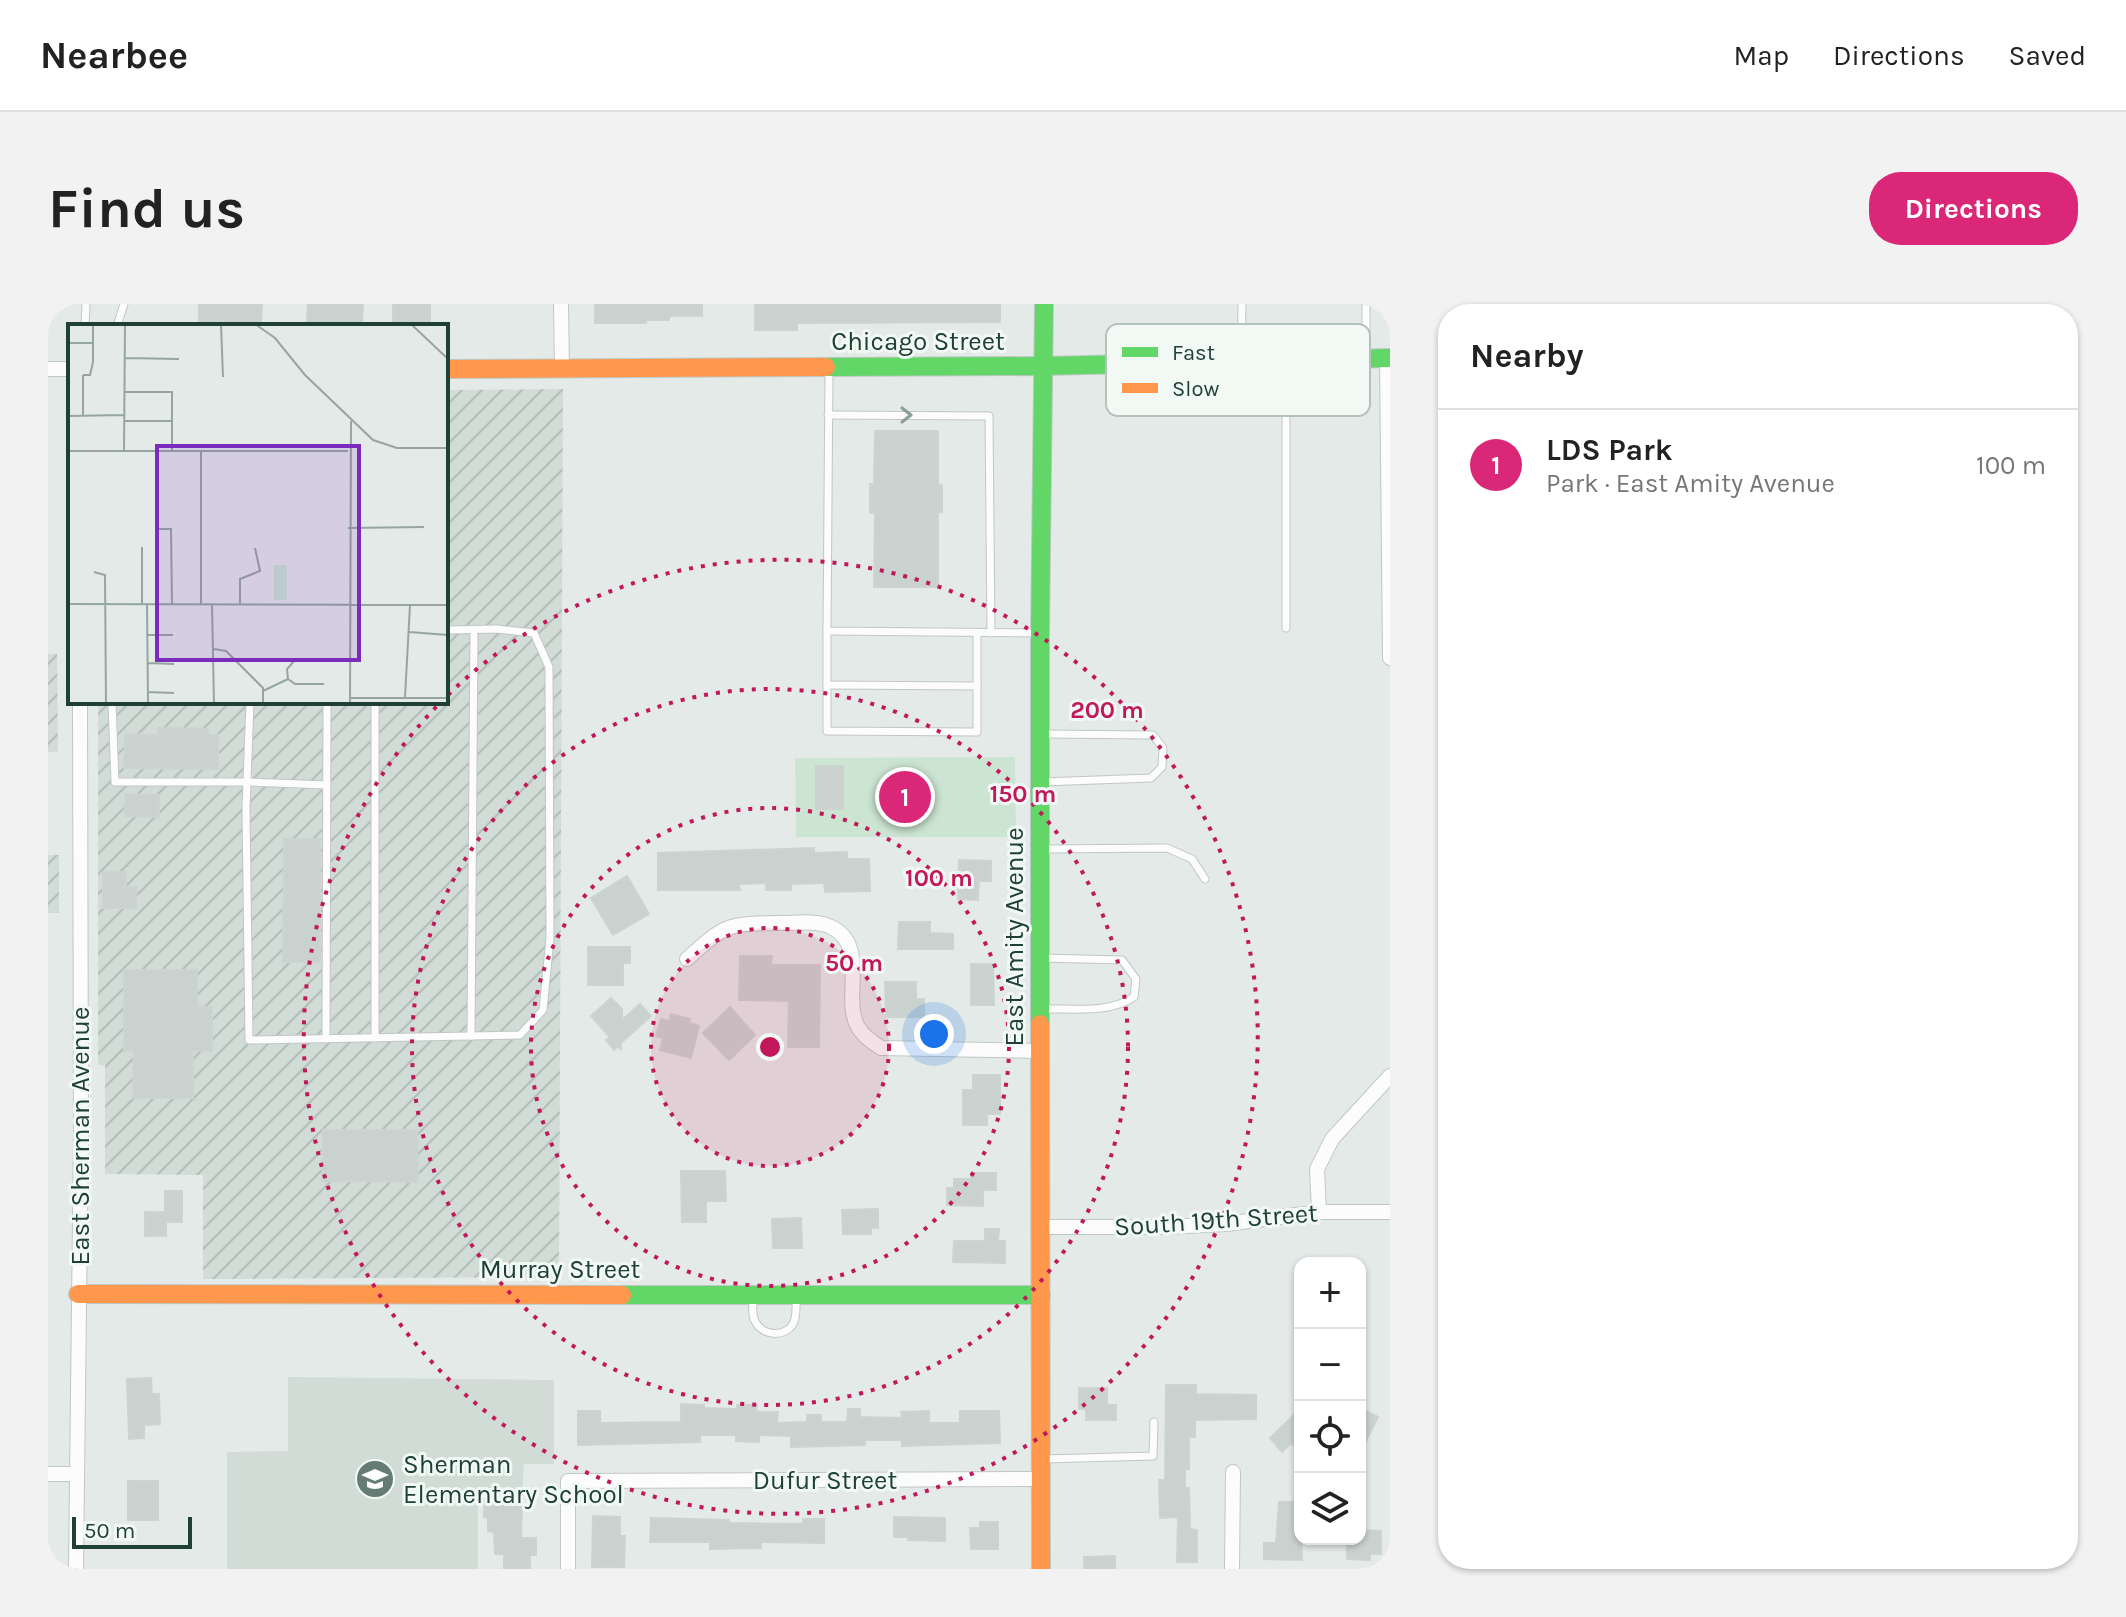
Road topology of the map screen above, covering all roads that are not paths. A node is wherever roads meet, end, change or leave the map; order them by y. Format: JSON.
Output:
{"nodes":[{"id":1,"x":86,"y":304,"type":"edge"},
{"id":2,"x":124,"y":304,"type":"edge"},
{"id":3,"x":561,"y":304,"type":"edge"},
{"id":4,"x":1044,"y":304,"type":"edge"},
{"id":5,"x":1242,"y":304,"type":"edge"},
{"id":6,"x":85,"y":324,"type":"edge"},
{"id":7,"x":118,"y":324,"type":"edge"},
{"id":8,"x":1242,"y":324,"type":"edge"},
{"id":9,"x":1389,"y":358,"type":"edge"},
{"id":10,"x":1106,"y":364,"type":"edge"},
{"id":11,"x":1044,"y":366,"type":"junction"},
{"id":12,"x":829,"y":368,"type":"junction"},
{"id":13,"x":448,"y":369,"type":"edge"},
{"id":14,"x":562,"y":369,"type":"junction"},
{"id":15,"x":828,"y":415,"type":"junction"},
{"id":16,"x":1286,"y":416,"type":"edge"},
{"id":17,"x":1286,"y":628,"type":"dead end"},
{"id":18,"x":448,"y":630,"type":"edge"},
{"id":19,"x":474,"y":630,"type":"junction"},
{"id":20,"x":827,"y":631,"type":"junction"},
{"id":21,"x":977,"y":633,"type":"junction"},
{"id":22,"x":991,"y":633,"type":"junction"},
{"id":23,"x":1040,"y":633,"type":"junction"},
{"id":24,"x":1390,"y":658,"type":"edge"},
{"id":25,"x":827,"y":685,"type":"junction"},
{"id":26,"x":977,"y":686,"type":"junction"},
{"id":27,"x":80,"y":704,"type":"edge"},
{"id":28,"x":112,"y":704,"type":"edge"},
{"id":29,"x":250,"y":704,"type":"edge"},
{"id":30,"x":327,"y":704,"type":"edge"},
{"id":31,"x":375,"y":704,"type":"edge"},
{"id":32,"x":1040,"y":734,"type":"junction"},
{"id":33,"x":247,"y":782,"type":"junction"},
{"id":34,"x":1040,"y":782,"type":"junction"},
{"id":35,"x":327,"y":785,"type":"junction"},
{"id":36,"x":1040,"y":849,"type":"junction"},
{"id":37,"x":1205,"y":879,"type":"dead end"},
{"id":38,"x":1041,"y":958,"type":"junction"},
{"id":39,"x":687,"y":959,"type":"dead end"},
{"id":40,"x":1041,"y":1009,"type":"junction"},
{"id":41,"x":471,"y":1036,"type":"junction"},
{"id":42,"x":375,"y":1038,"type":"junction"},
{"id":43,"x":326,"y":1039,"type":"junction"},
{"id":44,"x":1040,"y":1051,"type":"junction"},
{"id":45,"x":1390,"y":1076,"type":"edge"},
{"id":46,"x":1319,"y":1212,"type":"junction"},
{"id":47,"x":1390,"y":1212,"type":"edge"},
{"id":48,"x":1041,"y":1227,"type":"junction"},
{"id":49,"x":78,"y":1294,"type":"junction"},
{"id":50,"x":796,"y":1294,"type":"junction"},
{"id":51,"x":753,"y":1295,"type":"junction"},
{"id":52,"x":1041,"y":1295,"type":"junction"},
{"id":53,"x":1154,"y":1422,"type":"dead end"},
{"id":54,"x":1042,"y":1459,"type":"junction"},
{"id":55,"x":1233,"y":1472,"type":"dead end"},
{"id":56,"x":48,"y":1474,"type":"edge"},
{"id":57,"x":76,"y":1474,"type":"junction"},
{"id":58,"x":1041,"y":1479,"type":"junction"},
{"id":59,"x":76,"y":1569,"type":"edge"},
{"id":60,"x":568,"y":1569,"type":"edge"},
{"id":61,"x":1041,"y":1569,"type":"edge"},
{"id":62,"x":1232,"y":1569,"type":"edge"}],
"edges":[{"from":1,"to":6,"type":"lane"},
{"from":2,"to":7,"type":"lane"},
{"from":3,"to":14,"type":"street"},
{"from":4,"to":11,"type":"street","name":"East Amity Avenue"},
{"from":5,"to":8,"type":"lane"},
{"from":9,"to":24,"type":"street"},
{"from":10,"to":11,"type":"street","name":"Chicago Street"},
{"from":11,"to":12,"type":"street","name":"Chicago Street"},
{"from":11,"to":23,"type":"street","name":"East Amity Avenue"},
{"from":12,"to":14,"type":"street","name":"Chicago Street"},
{"from":12,"to":15,"type":"lane"},
{"from":13,"to":14,"type":"street","name":"Chicago Street"},
{"from":15,"to":20,"type":"lane"},
{"from":15,"to":22,"type":"lane","one_way":true},
{"from":16,"to":17,"type":"lane"},
{"from":18,"to":19,"type":"lane"},
{"from":19,"to":41,"type":"lane"},
{"from":19,"to":41,"type":"lane"},
{"from":20,"to":21,"type":"lane"},
{"from":20,"to":25,"type":"lane"},
{"from":21,"to":22,"type":"lane"},
{"from":21,"to":26,"type":"lane"},
{"from":22,"to":23,"type":"lane"},
{"from":23,"to":32,"type":"street","name":"East Amity Avenue"},
{"from":25,"to":26,"type":"lane"},
{"from":25,"to":26,"type":"lane"},
{"from":27,"to":49,"type":"street","name":"East Sherman Avenue"},
{"from":28,"to":33,"type":"lane"},
{"from":29,"to":33,"type":"lane"},
{"from":30,"to":35,"type":"lane"},
{"from":31,"to":42,"type":"lane"},
{"from":32,"to":34,"type":"street","name":"East Amity Avenue"},
{"from":32,"to":34,"type":"lane"},
{"from":33,"to":35,"type":"lane"},
{"from":33,"to":43,"type":"lane"},
{"from":34,"to":36,"type":"street","name":"East Amity Avenue"},
{"from":35,"to":43,"type":"lane"},
{"from":36,"to":37,"type":"lane"},
{"from":36,"to":38,"type":"street","name":"East Amity Avenue"},
{"from":38,"to":40,"type":"street","name":"East Amity Avenue"},
{"from":38,"to":40,"type":"lane"},
{"from":39,"to":44,"type":"street"},
{"from":40,"to":44,"type":"street","name":"East Amity Avenue"},
{"from":41,"to":42,"type":"lane"},
{"from":42,"to":43,"type":"lane"},
{"from":44,"to":48,"type":"street","name":"East Amity Avenue"},
{"from":45,"to":46,"type":"street"},
{"from":46,"to":47,"type":"street","name":"South 19th Street"},
{"from":46,"to":48,"type":"street","name":"South 19th Street"},
{"from":48,"to":52,"type":"street","name":"East Amity Avenue"},
{"from":49,"to":51,"type":"street","name":"Murray Street"},
{"from":49,"to":57,"type":"street","name":"East Sherman Avenue"},
{"from":50,"to":51,"type":"street","name":"Murray Street"},
{"from":50,"to":51,"type":"lane"},
{"from":50,"to":52,"type":"street","name":"Murray Street"},
{"from":52,"to":54,"type":"street","name":"East Amity Avenue"},
{"from":53,"to":54,"type":"lane"},
{"from":54,"to":58,"type":"street","name":"East Amity Avenue"},
{"from":55,"to":62,"type":"street"},
{"from":56,"to":57,"type":"street"},
{"from":57,"to":59,"type":"street","name":"East Sherman Avenue"},
{"from":58,"to":60,"type":"street","name":"Dufur Street"},
{"from":58,"to":61,"type":"street","name":"East Amity Avenue"}]}
